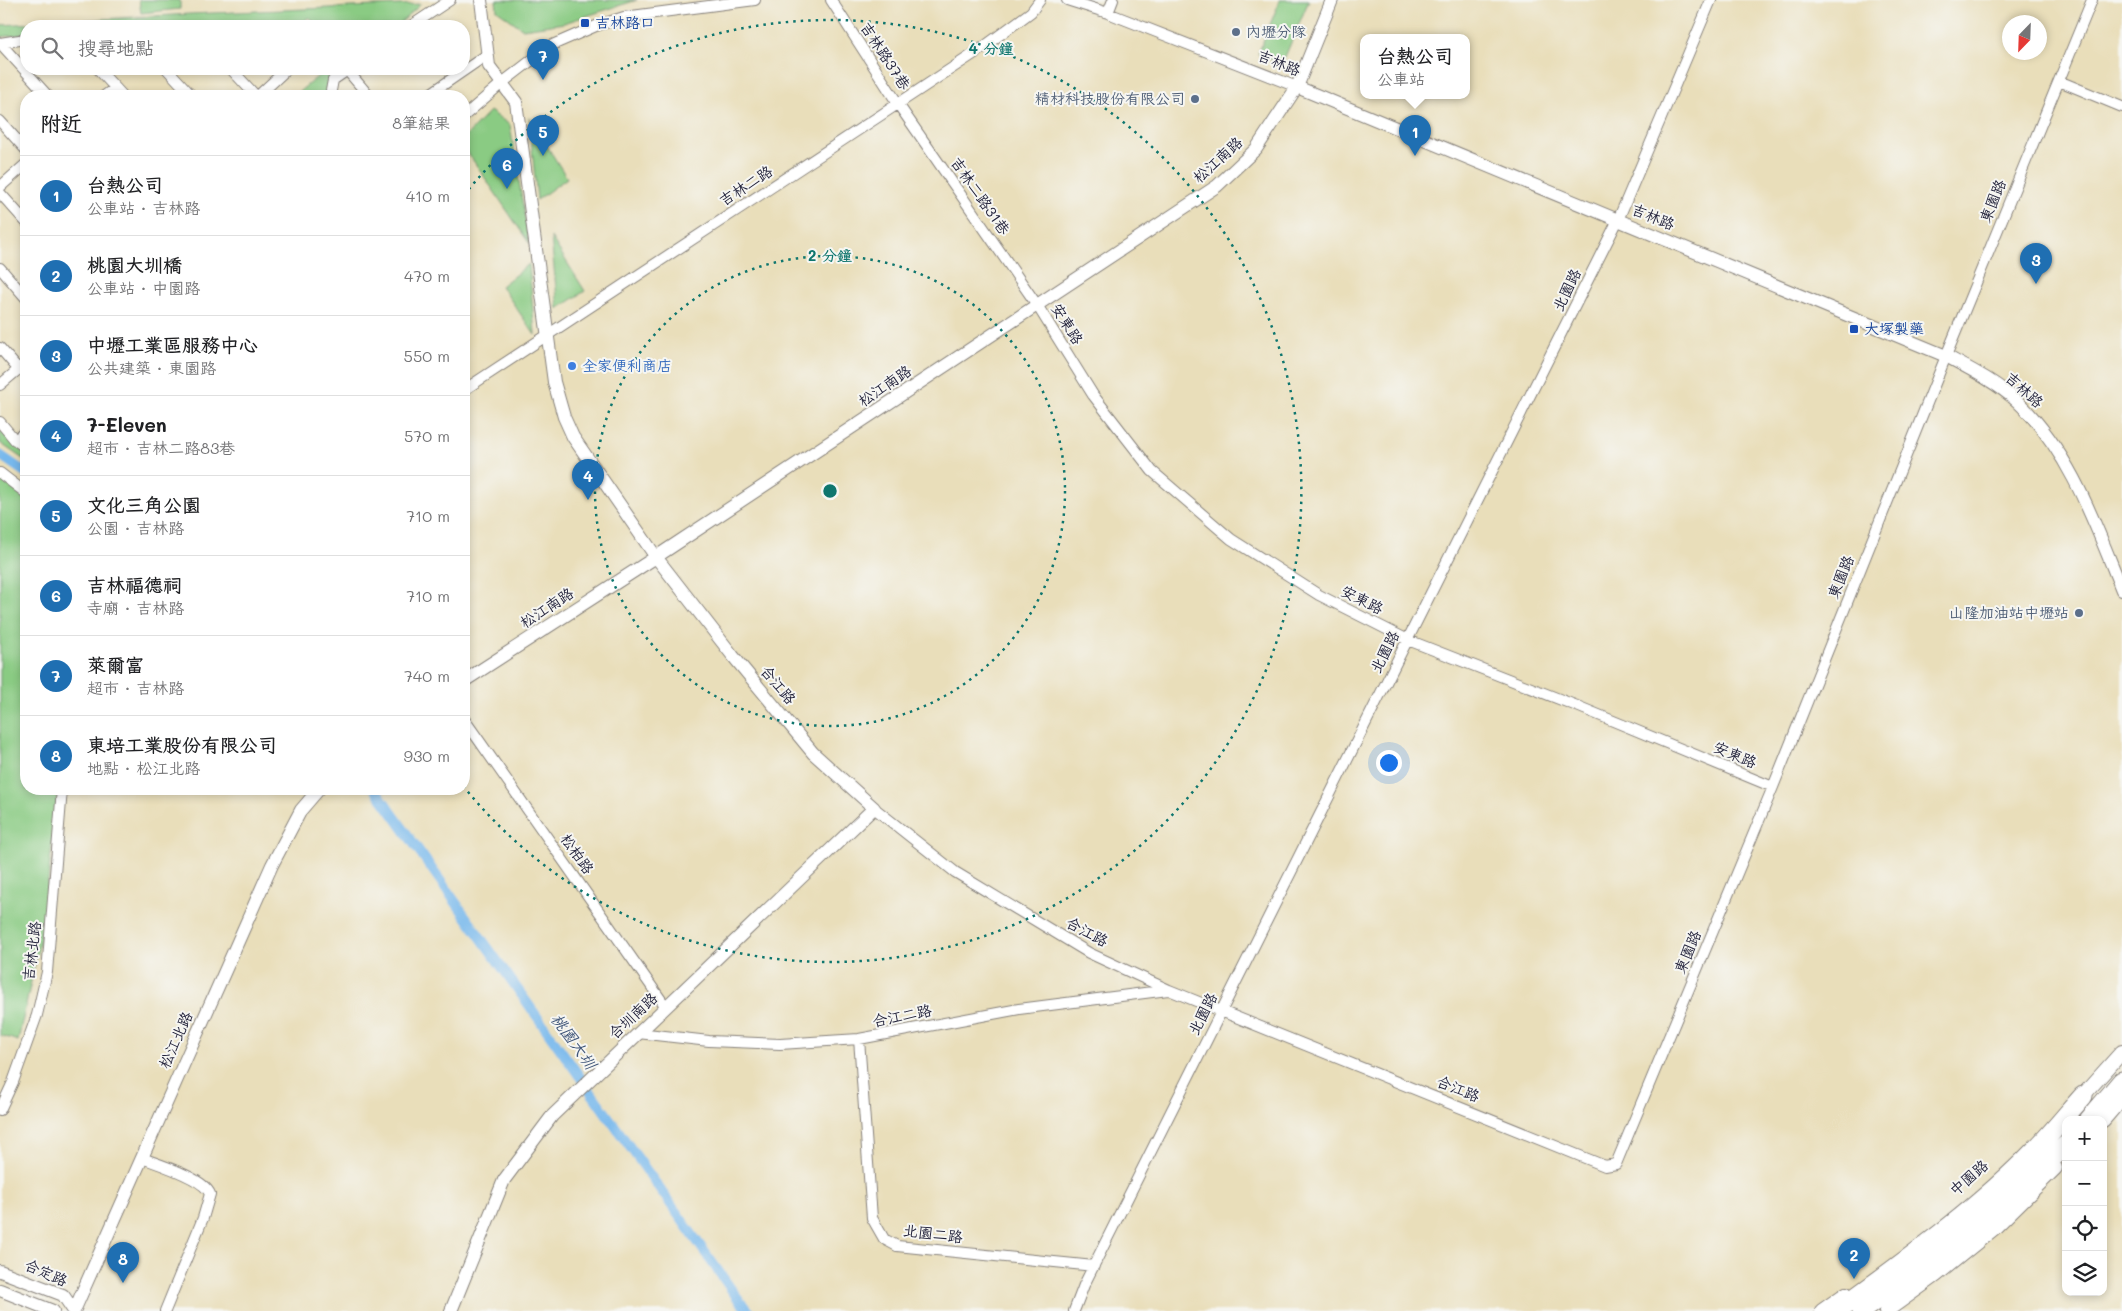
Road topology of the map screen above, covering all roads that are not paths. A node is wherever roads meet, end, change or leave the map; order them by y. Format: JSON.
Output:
{"nodes":[{"id":1,"x":450,"y":0,"type":"edge"},
{"id":2,"x":480,"y":0,"type":"edge"},
{"id":3,"x":657,"y":0,"type":"edge"},
{"id":4,"x":755,"y":0,"type":"edge"},
{"id":5,"x":831,"y":0,"type":"edge"},
{"id":6,"x":1040,"y":0,"type":"edge"},
{"id":7,"x":1067,"y":0,"type":"edge"},
{"id":8,"x":1113,"y":0,"type":"edge"},
{"id":9,"x":1332,"y":0,"type":"edge"},
{"id":10,"x":1711,"y":0,"type":"edge"},
{"id":11,"x":2092,"y":0,"type":"edge"},
{"id":12,"x":658,"y":12,"type":"junction"},
{"id":13,"x":1108,"y":13,"type":"junction"},
{"id":14,"x":420,"y":20,"type":"edge"},
{"id":15,"x":20,"y":41,"type":"edge"},
{"id":16,"x":0,"y":43,"type":"edge"},
{"id":17,"x":488,"y":54,"type":"junction"},
{"id":18,"x":20,"y":65,"type":"edge"},
{"id":19,"x":470,"y":66,"type":"edge"},
{"id":20,"x":29,"y":75,"type":"edge"},
{"id":21,"x":103,"y":75,"type":"edge"},
{"id":22,"x":173,"y":75,"type":"edge"},
{"id":23,"x":237,"y":75,"type":"edge"},
{"id":24,"x":280,"y":75,"type":"edge"},
{"id":25,"x":339,"y":75,"type":"edge"},
{"id":26,"x":353,"y":75,"type":"edge"},
{"id":27,"x":458,"y":75,"type":"edge"},
{"id":28,"x":2059,"y":81,"type":"junction"},
{"id":29,"x":502,"y":83,"type":"junction"},
{"id":30,"x":1296,"y":87,"type":"junction"},
{"id":31,"x":115,"y":88,"type":"joint"},
{"id":32,"x":43,"y":90,"type":"edge"},
{"id":33,"x":112,"y":90,"type":"edge"},
{"id":34,"x":186,"y":90,"type":"edge"},
{"id":35,"x":251,"y":90,"type":"edge"},
{"id":36,"x":264,"y":90,"type":"edge"},
{"id":37,"x":331,"y":90,"type":"edge"},
{"id":38,"x":364,"y":90,"type":"edge"},
{"id":39,"x":436,"y":90,"type":"edge"},
{"id":40,"x":898,"y":104,"type":"junction"},
{"id":41,"x":2122,"y":107,"type":"edge"},
{"id":42,"x":470,"y":111,"type":"edge"},
{"id":43,"x":0,"y":121,"type":"edge"},
{"id":44,"x":20,"y":143,"type":"edge"},
{"id":45,"x":20,"y":169,"type":"edge"},
{"id":46,"x":0,"y":187,"type":"edge"},
{"id":47,"x":0,"y":193,"type":"edge"},
{"id":48,"x":20,"y":215,"type":"edge"},
{"id":49,"x":1618,"y":220,"type":"junction"},
{"id":50,"x":0,"y":268,"type":"edge"},
{"id":51,"x":20,"y":291,"type":"edge"},
{"id":52,"x":1037,"y":305,"type":"junction"},
{"id":53,"x":548,"y":333,"type":"junction"},
{"id":54,"x":0,"y":348,"type":"edge"},
{"id":55,"x":1946,"y":356,"type":"junction"},
{"id":56,"x":20,"y":364,"type":"edge"},
{"id":57,"x":20,"y":368,"type":"edge"},
{"id":58,"x":0,"y":385,"type":"edge"},
{"id":59,"x":470,"y":386,"type":"edge"},
{"id":60,"x":0,"y":422,"type":"edge"},
{"id":61,"x":20,"y":436,"type":"edge"},
{"id":62,"x":15,"y":440,"type":"junction"},
{"id":63,"x":20,"y":444,"type":"edge"},
{"id":64,"x":0,"y":473,"type":"edge"},
{"id":65,"x":20,"y":488,"type":"edge"},
{"id":66,"x":656,"y":557,"type":"junction"},
{"id":67,"x":2122,"y":590,"type":"edge"},
{"id":68,"x":1408,"y":640,"type":"junction"},
{"id":69,"x":470,"y":677,"type":"edge"},
{"id":70,"x":470,"y":728,"type":"edge"},
{"id":71,"x":1773,"y":788,"type":"junction"},
{"id":72,"x":62,"y":795,"type":"edge"},
{"id":73,"x":314,"y":795,"type":"edge"},
{"id":74,"x":874,"y":808,"type":"junction"},
{"id":75,"x":1169,"y":990,"type":"junction"},
{"id":76,"x":666,"y":1007,"type":"junction"},
{"id":77,"x":1222,"y":1010,"type":"junction"},
{"id":78,"x":638,"y":1033,"type":"junction"},
{"id":79,"x":859,"y":1039,"type":"junction"},
{"id":80,"x":2122,"y":1052,"type":"edge"},
{"id":81,"x":2122,"y":1081,"type":"edge"},
{"id":82,"x":2083,"y":1096,"type":"junction"},
{"id":83,"x":2122,"y":1098,"type":"edge"},
{"id":84,"x":0,"y":1110,"type":"edge"},
{"id":85,"x":2092,"y":1116,"type":"edge"},
{"id":86,"x":2106,"y":1116,"type":"edge"},
{"id":87,"x":2062,"y":1148,"type":"edge"},
{"id":88,"x":142,"y":1158,"type":"junction"},
{"id":89,"x":2063,"y":1161,"type":"edge"},
{"id":90,"x":1616,"y":1164,"type":"joint"},
{"id":91,"x":2014,"y":1183,"type":"junction"},
{"id":92,"x":1094,"y":1266,"type":"junction"},
{"id":93,"x":0,"y":1271,"type":"edge"},
{"id":94,"x":0,"y":1290,"type":"edge"},
{"id":95,"x":54,"y":1311,"type":"edge"},
{"id":96,"x":74,"y":1311,"type":"edge"},
{"id":97,"x":165,"y":1311,"type":"edge"},
{"id":98,"x":451,"y":1311,"type":"edge"},
{"id":99,"x":1074,"y":1311,"type":"edge"},
{"id":100,"x":1822,"y":1311,"type":"edge"},
{"id":101,"x":1837,"y":1311,"type":"edge"},
{"id":102,"x":1861,"y":1311,"type":"edge"},
{"id":103,"x":1886,"y":1311,"type":"edge"}],
"edges":[{"from":1,"to":14,"type":"street"},
{"from":2,"to":17,"type":"street","name":"合江路"},
{"from":3,"to":12,"type":"street"},
{"from":4,"to":12,"type":"street"},
{"from":5,"to":40,"type":"street","name":"吉林路37巷"},
{"from":6,"to":40,"type":"street","name":"吉林二路"},
{"from":7,"to":13,"type":"street","name":"吉林路"},
{"from":8,"to":13,"type":"street"},
{"from":9,"to":30,"type":"street","name":"松江南路"},
{"from":10,"to":49,"type":"street","name":"北園路"},
{"from":11,"to":28,"type":"street","name":"東園路"},
{"from":12,"to":29,"type":"street"},
{"from":13,"to":30,"type":"street","name":"吉林路"},
{"from":15,"to":16,"type":"street"},
{"from":16,"to":18,"type":"street"},
{"from":17,"to":19,"type":"street"},
{"from":17,"to":29,"type":"street","name":"合江路"},
{"from":20,"to":32,"type":"street"},
{"from":21,"to":31,"type":"street"},
{"from":22,"to":34,"type":"street"},
{"from":23,"to":35,"type":"street"},
{"from":24,"to":36,"type":"street"},
{"from":25,"to":37,"type":"street"},
{"from":26,"to":38,"type":"street"},
{"from":27,"to":39,"type":"street"},
{"from":28,"to":41,"type":"street"},
{"from":28,"to":55,"type":"street","name":"東園路"},
{"from":29,"to":42,"type":"street"},
{"from":29,"to":53,"type":"street","name":"合江路"},
{"from":30,"to":49,"type":"street","name":"吉林路"},
{"from":30,"to":52,"type":"street","name":"松江南路"},
{"from":31,"to":33,"type":"street"},
{"from":40,"to":52,"type":"street","name":"吉林二路31巷"},
{"from":40,"to":53,"type":"street","name":"吉林二路"},
{"from":43,"to":44,"type":"street"},
{"from":45,"to":46,"type":"street"},
{"from":47,"to":48,"type":"street"},
{"from":49,"to":55,"type":"street","name":"吉林路"},
{"from":49,"to":68,"type":"street","name":"北園路"},
{"from":50,"to":51,"type":"street"},
{"from":52,"to":66,"type":"street","name":"松江南路"},
{"from":52,"to":68,"type":"street","name":"安東路"},
{"from":53,"to":59,"type":"street","name":"吉林二路"},
{"from":53,"to":66,"type":"street","name":"合江路"},
{"from":54,"to":56,"type":"street"},
{"from":55,"to":67,"type":"street","name":"吉林路"},
{"from":55,"to":71,"type":"street","name":"東園路"},
{"from":57,"to":58,"type":"street"},
{"from":60,"to":62,"type":"street"},
{"from":61,"to":62,"type":"street"},
{"from":62,"to":63,"type":"street"},
{"from":64,"to":65,"type":"street"},
{"from":66,"to":69,"type":"street","name":"松江南路"},
{"from":66,"to":74,"type":"street","name":"合江路"},
{"from":68,"to":71,"type":"street","name":"安東路"},
{"from":68,"to":77,"type":"street","name":"北園路"},
{"from":70,"to":76,"type":"street","name":"松柏路"},
{"from":71,"to":90,"type":"street","name":"東園路"},
{"from":72,"to":84,"type":"street","name":"吉林北路"},
{"from":73,"to":88,"type":"street","name":"松江北路"},
{"from":74,"to":75,"type":"street","name":"合江路"},
{"from":74,"to":76,"type":"street","name":"合圳南路"},
{"from":75,"to":77,"type":"street","name":"合江路"},
{"from":75,"to":79,"type":"street","name":"合江二路"},
{"from":76,"to":78,"type":"street","name":"合圳南路"},
{"from":77,"to":90,"type":"street","name":"合江路"},
{"from":77,"to":92,"type":"street","name":"北園路"},
{"from":78,"to":79,"type":"street","name":"合江二路"},
{"from":78,"to":98,"type":"street","name":"合圳南路"},
{"from":79,"to":92,"type":"street","name":"北園二路"},
{"from":80,"to":82,"type":"main road","name":"中園路"},
{"from":81,"to":85,"type":"highway"},
{"from":82,"to":91,"type":"highway"},
{"from":82,"to":100,"type":"main road","name":"中園路"},
{"from":83,"to":86,"type":"main road"},
{"from":87,"to":91,"type":"highway"},
{"from":88,"to":96,"type":"street","name":"松江北路"},
{"from":88,"to":97,"type":"street"},
{"from":89,"to":103,"type":"main road"},
{"from":91,"to":101,"type":"highway"},
{"from":91,"to":102,"type":"highway"},
{"from":92,"to":99,"type":"street","name":"北園路"},
{"from":93,"to":96,"type":"street","name":"合定路"},
{"from":94,"to":95,"type":"street"}]}
